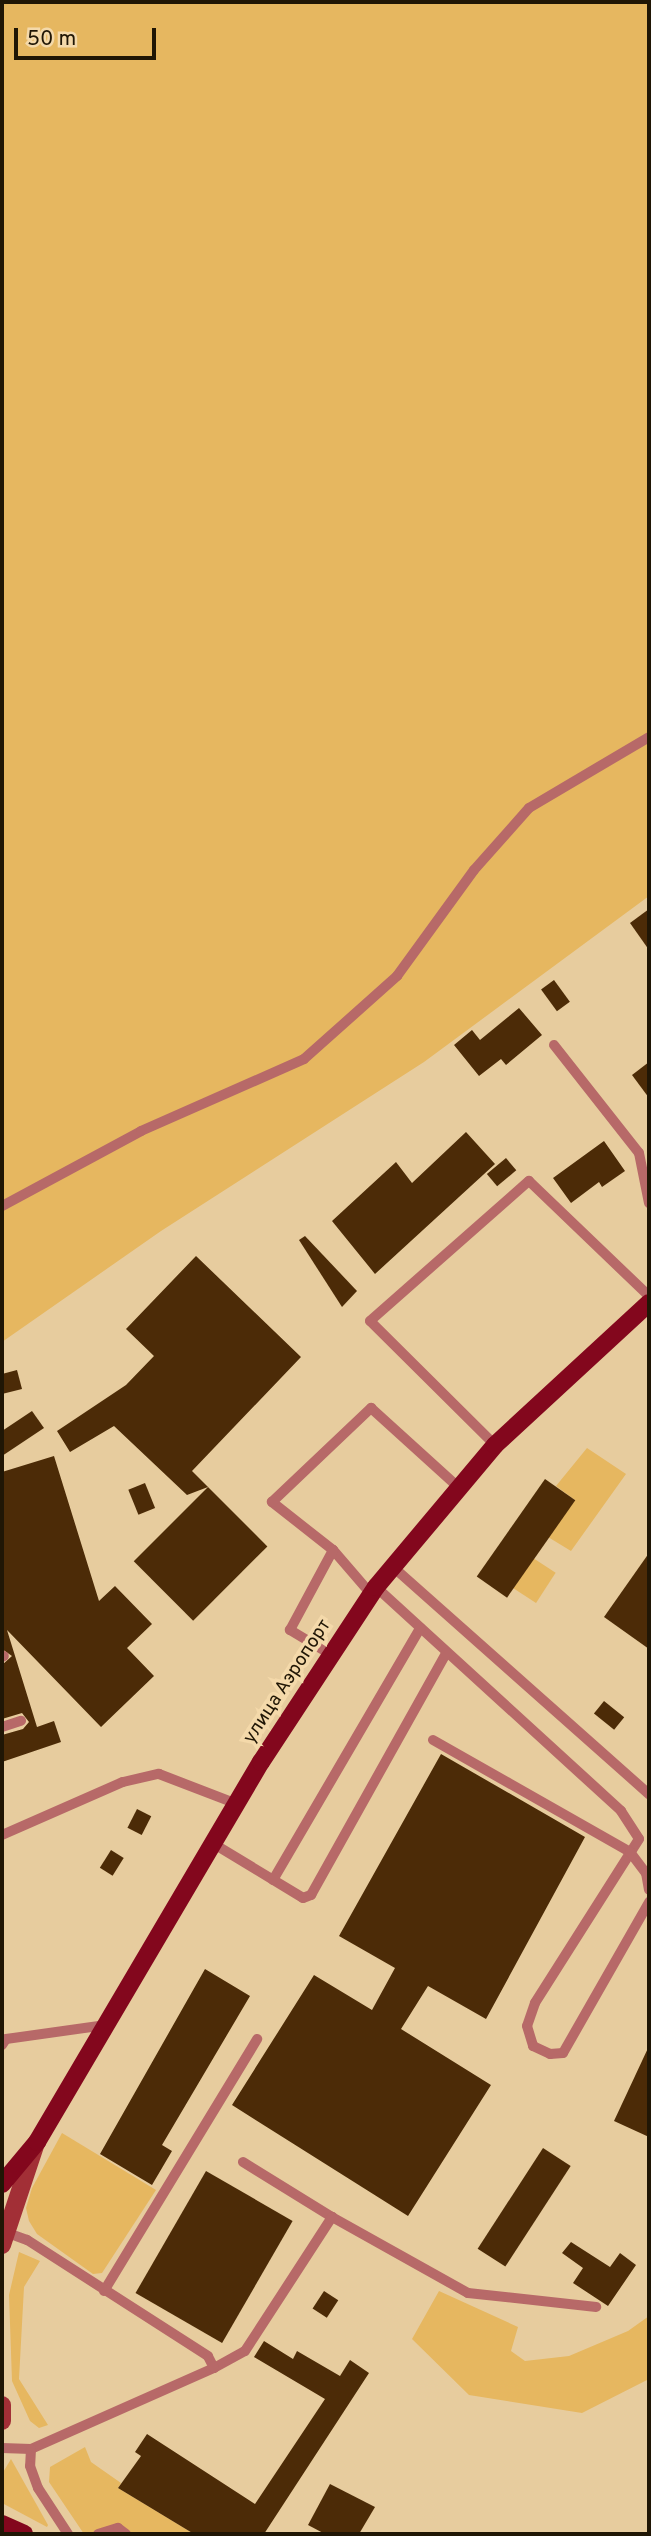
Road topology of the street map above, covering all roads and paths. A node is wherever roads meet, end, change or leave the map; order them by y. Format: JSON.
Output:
{"nodes":[{"id":1,"x":649,"y":737,"type":"edge"},
{"id":2,"x":554,"y":1045,"type":"dead end"},
{"id":3,"x":649,"y":1203,"type":"edge"},
{"id":4,"x":2,"y":1206,"type":"edge"},
{"id":5,"x":649,"y":1296,"type":"edge"},
{"id":6,"x":649,"y":1303,"type":"edge"},
{"id":7,"x":495,"y":1444,"type":"junction"},
{"id":8,"x":458,"y":1487,"type":"junction"},
{"id":9,"x":333,"y":1550,"type":"junction"},
{"id":10,"x":392,"y":1566,"type":"junction"},
{"id":11,"x":373,"y":1591,"type":"junction"},
{"id":12,"x":420,"y":1628,"type":"junction"},
{"id":13,"x":446,"y":1653,"type":"junction"},
{"id":14,"x":330,"y":1654,"type":"junction"},
{"id":15,"x":21,"y":1721,"type":"dead end"},
{"id":16,"x":2,"y":1727,"type":"edge"},
{"id":17,"x":433,"y":1740,"type":"dead end"},
{"id":18,"x":649,"y":1794,"type":"edge"},
{"id":19,"x":237,"y":1804,"type":"junction"},
{"id":20,"x":2,"y":1835,"type":"edge"},
{"id":21,"x":214,"y":1844,"type":"junction"},
{"id":22,"x":630,"y":1852,"type":"junction"},
{"id":23,"x":273,"y":1880,"type":"junction"},
{"id":24,"x":649,"y":1890,"type":"edge"},
{"id":25,"x":649,"y":1902,"type":"edge"},
{"id":26,"x":106,"y":2025,"type":"junction"},
{"id":27,"x":257,"y":2039,"type":"dead end"},
{"id":28,"x":2,"y":2045,"type":"edge"},
{"id":29,"x":37,"y":2141,"type":"junction"},
{"id":30,"x":243,"y":2162,"type":"dead end"},
{"id":31,"x":2,"y":2184,"type":"edge"},
{"id":32,"x":332,"y":2217,"type":"junction"},
{"id":33,"x":3,"y":2238,"type":"edge"},
{"id":34,"x":104,"y":2291,"type":"junction"},
{"id":35,"x":596,"y":2307,"type":"dead end"},
{"id":36,"x":214,"y":2368,"type":"junction"},
{"id":37,"x":2,"y":2405,"type":"edge"},
{"id":38,"x":2,"y":2421,"type":"edge"},
{"id":39,"x":2,"y":2448,"type":"edge"},
{"id":40,"x":31,"y":2449,"type":"junction"},
{"id":41,"x":2,"y":2524,"type":"edge"},
{"id":42,"x":24,"y":2534,"type":"edge"},
{"id":43,"x":68,"y":2534,"type":"edge"},
{"id":44,"x":98,"y":2534,"type":"edge"},
{"id":45,"x":126,"y":2534,"type":"edge"}],
"edges":[{"from":1,"to":4,"type":"lane"},
{"from":2,"to":3,"type":"lane"},
{"from":5,"to":7,"type":"lane"},
{"from":6,"to":7,"type":"main road","name":"улица Аэропорт"},
{"from":7,"to":8,"type":"main road","name":"улица Аэропорт"},
{"from":8,"to":9,"type":"lane"},
{"from":8,"to":10,"type":"main road","name":"улица Аэропорт"},
{"from":9,"to":11,"type":"lane"},
{"from":9,"to":14,"type":"lane"},
{"from":10,"to":11,"type":"main road","name":"улица Аэропорт"},
{"from":10,"to":18,"type":"lane"},
{"from":11,"to":12,"type":"lane"},
{"from":11,"to":14,"type":"main road","name":"улица Аэропорт"},
{"from":12,"to":13,"type":"lane"},
{"from":12,"to":23,"type":"lane"},
{"from":13,"to":22,"type":"lane"},
{"from":13,"to":23,"type":"lane"},
{"from":14,"to":19,"type":"main road","name":"улица Аэропорт"},
{"from":15,"to":16,"type":"lane"},
{"from":17,"to":22,"type":"lane"},
{"from":19,"to":20,"type":"lane"},
{"from":19,"to":21,"type":"main road","name":"улица Аэропорт"},
{"from":21,"to":23,"type":"lane"},
{"from":21,"to":26,"type":"main road","name":"улица Аэропорт"},
{"from":22,"to":24,"type":"lane"},
{"from":22,"to":25,"type":"lane"},
{"from":26,"to":28,"type":"lane"},
{"from":26,"to":29,"type":"main road","name":"улица Аэропорт"},
{"from":27,"to":34,"type":"lane"},
{"from":29,"to":31,"type":"main road","name":"улица Аэропорт"},
{"from":29,"to":33,"type":"main road","name":"улица Аэропорт"},
{"from":30,"to":32,"type":"lane"},
{"from":32,"to":35,"type":"lane"},
{"from":32,"to":36,"type":"lane"},
{"from":33,"to":34,"type":"lane"},
{"from":34,"to":36,"type":"lane"},
{"from":36,"to":40,"type":"lane"},
{"from":37,"to":38,"type":"main road"},
{"from":39,"to":40,"type":"lane"},
{"from":40,"to":43,"type":"lane"},
{"from":41,"to":42,"type":"main road"},
{"from":44,"to":45,"type":"lane"}]}
